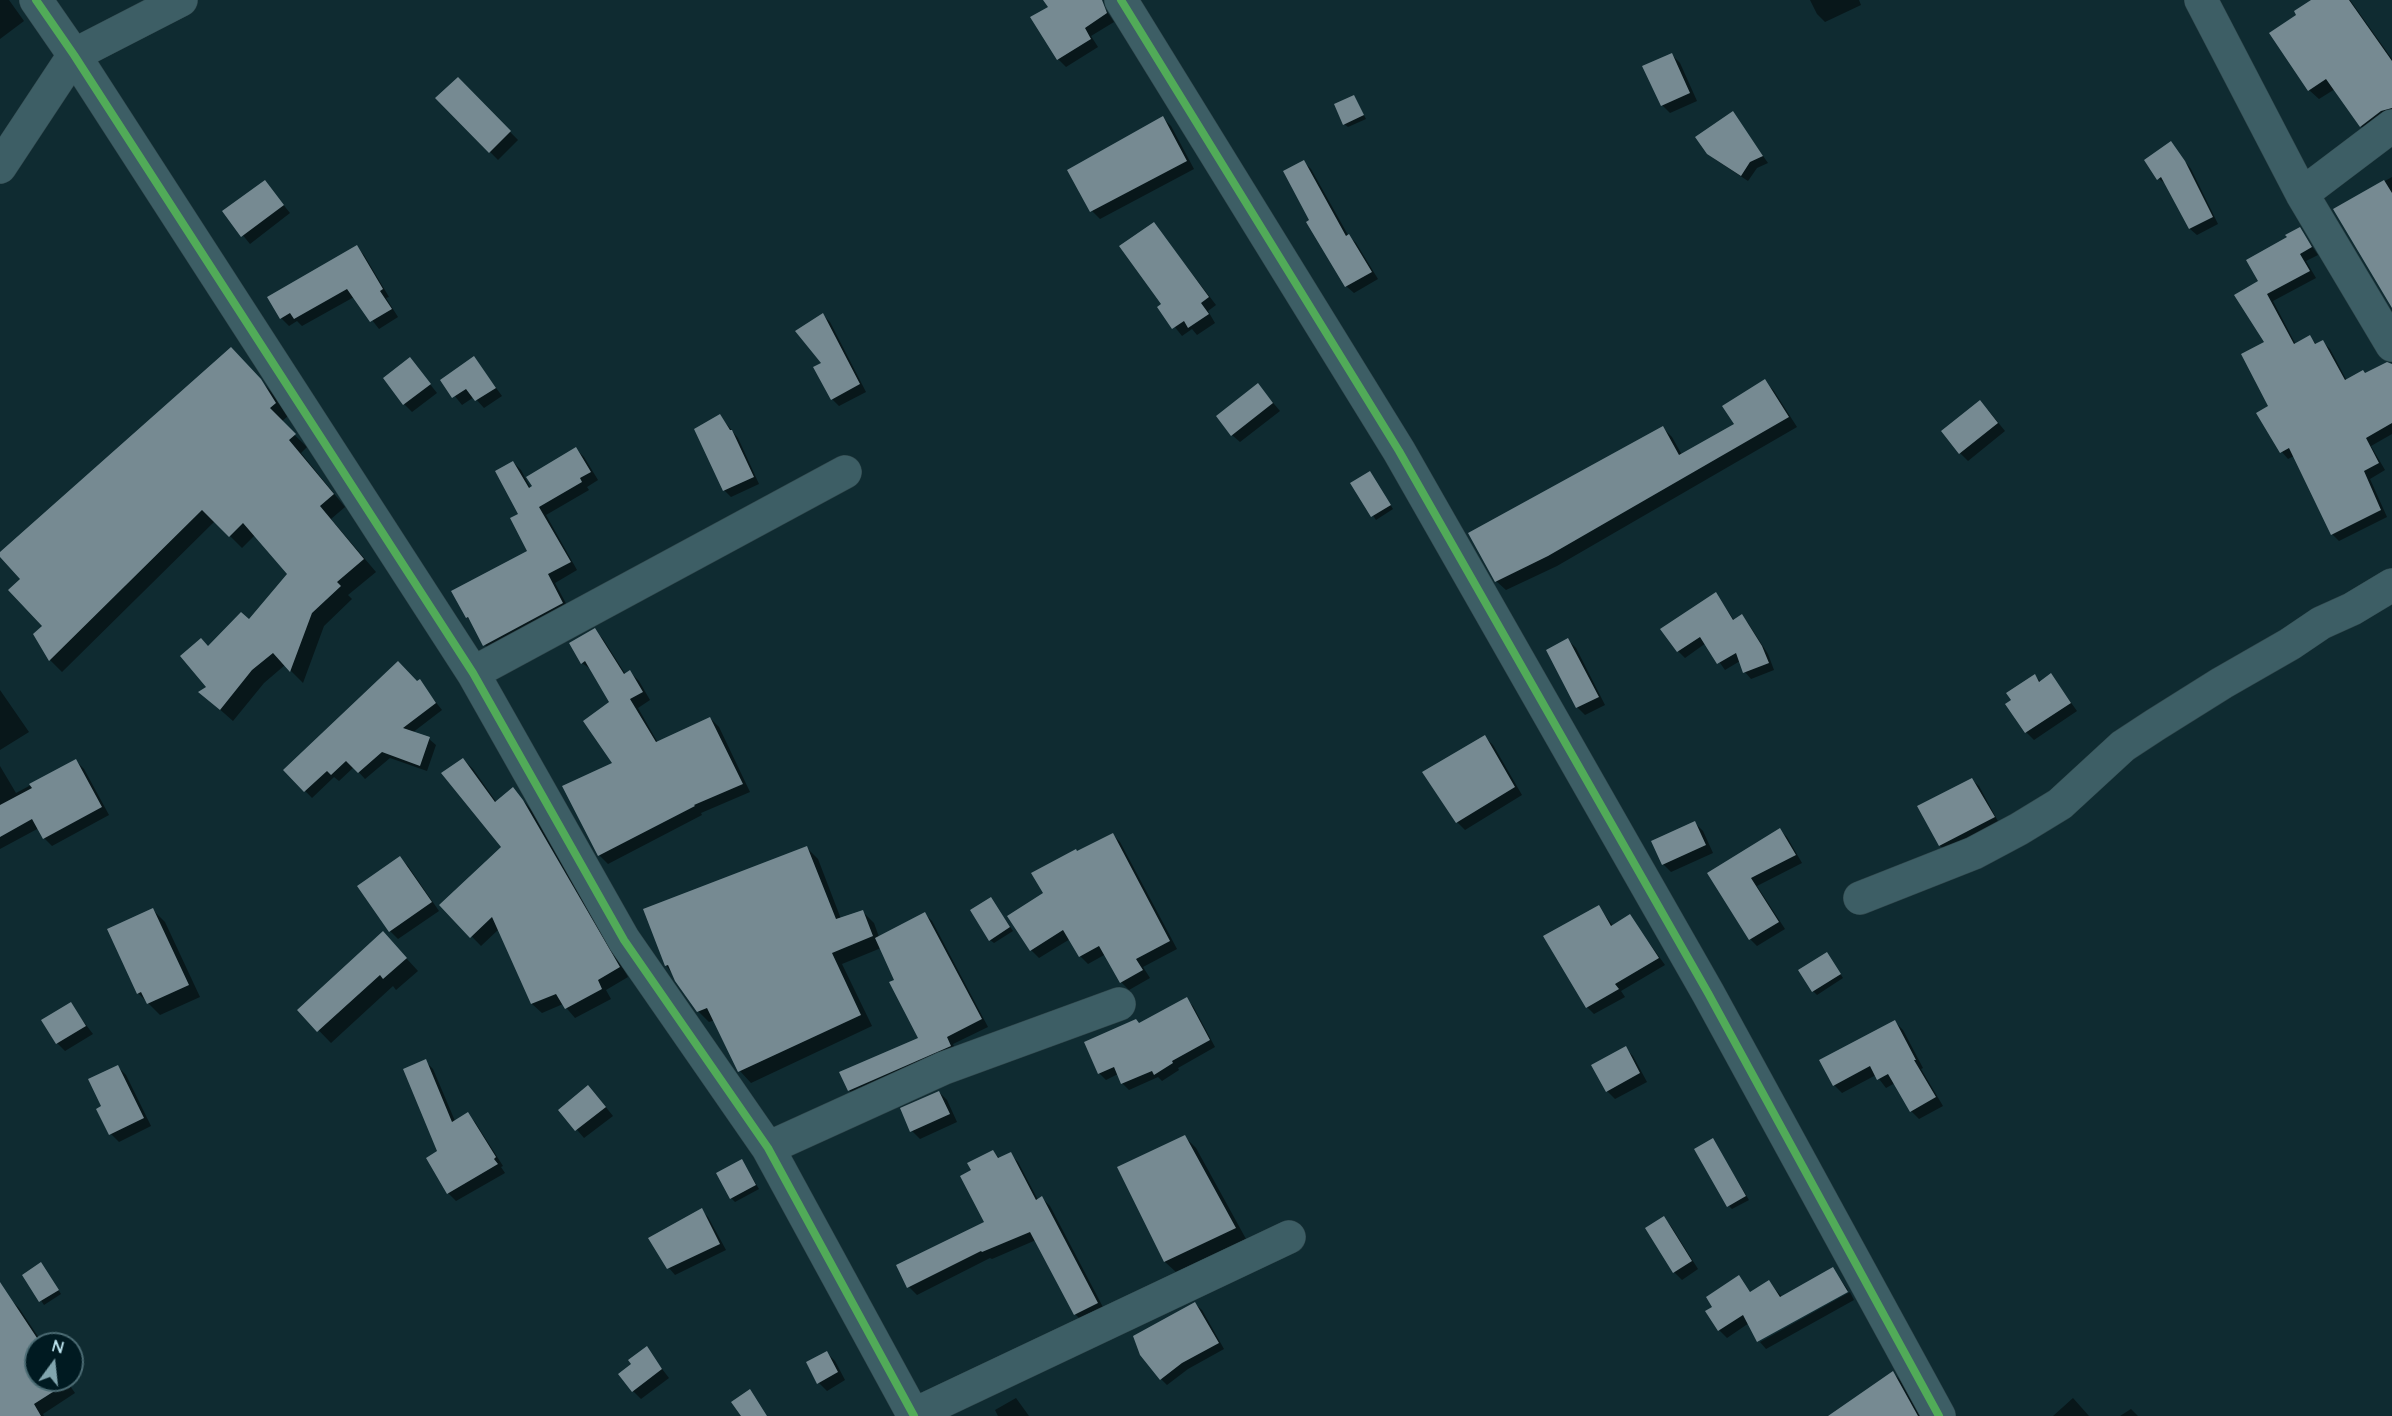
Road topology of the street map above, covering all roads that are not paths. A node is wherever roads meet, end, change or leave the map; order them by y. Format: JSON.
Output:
{"nodes":[{"id":1,"x":36,"y":0,"type":"edge"},
{"id":2,"x":181,"y":0,"type":"edge"},
{"id":3,"x":1121,"y":0,"type":"edge"},
{"id":4,"x":2201,"y":0,"type":"edge"},
{"id":5,"x":74,"y":55,"type":"junction"},
{"id":6,"x":2392,"y":126,"type":"edge"},
{"id":7,"x":0,"y":167,"type":"edge"},
{"id":8,"x":2302,"y":194,"type":"junction"},
{"id":9,"x":2392,"y":345,"type":"edge"},
{"id":10,"x":845,"y":472,"type":"dead end"},
{"id":11,"x":2392,"y":585,"type":"edge"},
{"id":12,"x":473,"y":673,"type":"junction"},
{"id":13,"x":1860,"y":898,"type":"dead end"},
{"id":14,"x":1119,"y":1004,"type":"dead end"},
{"id":15,"x":768,"y":1148,"type":"junction"},
{"id":16,"x":1289,"y":1237,"type":"dead end"},
{"id":17,"x":913,"y":1415,"type":"edge"},
{"id":18,"x":1939,"y":1416,"type":"edge"}],
"edges":[{"from":1,"to":5,"type":"street"},
{"from":2,"to":5,"type":"street"},
{"from":3,"to":18,"type":"street"},
{"from":4,"to":8,"type":"street"},
{"from":5,"to":7,"type":"street"},
{"from":5,"to":12,"type":"street"},
{"from":6,"to":8,"type":"street"},
{"from":8,"to":9,"type":"street"},
{"from":10,"to":12,"type":"street"},
{"from":11,"to":13,"type":"street"},
{"from":12,"to":15,"type":"street"},
{"from":14,"to":15,"type":"street"},
{"from":15,"to":17,"type":"street"},
{"from":16,"to":17,"type":"street"}]}
